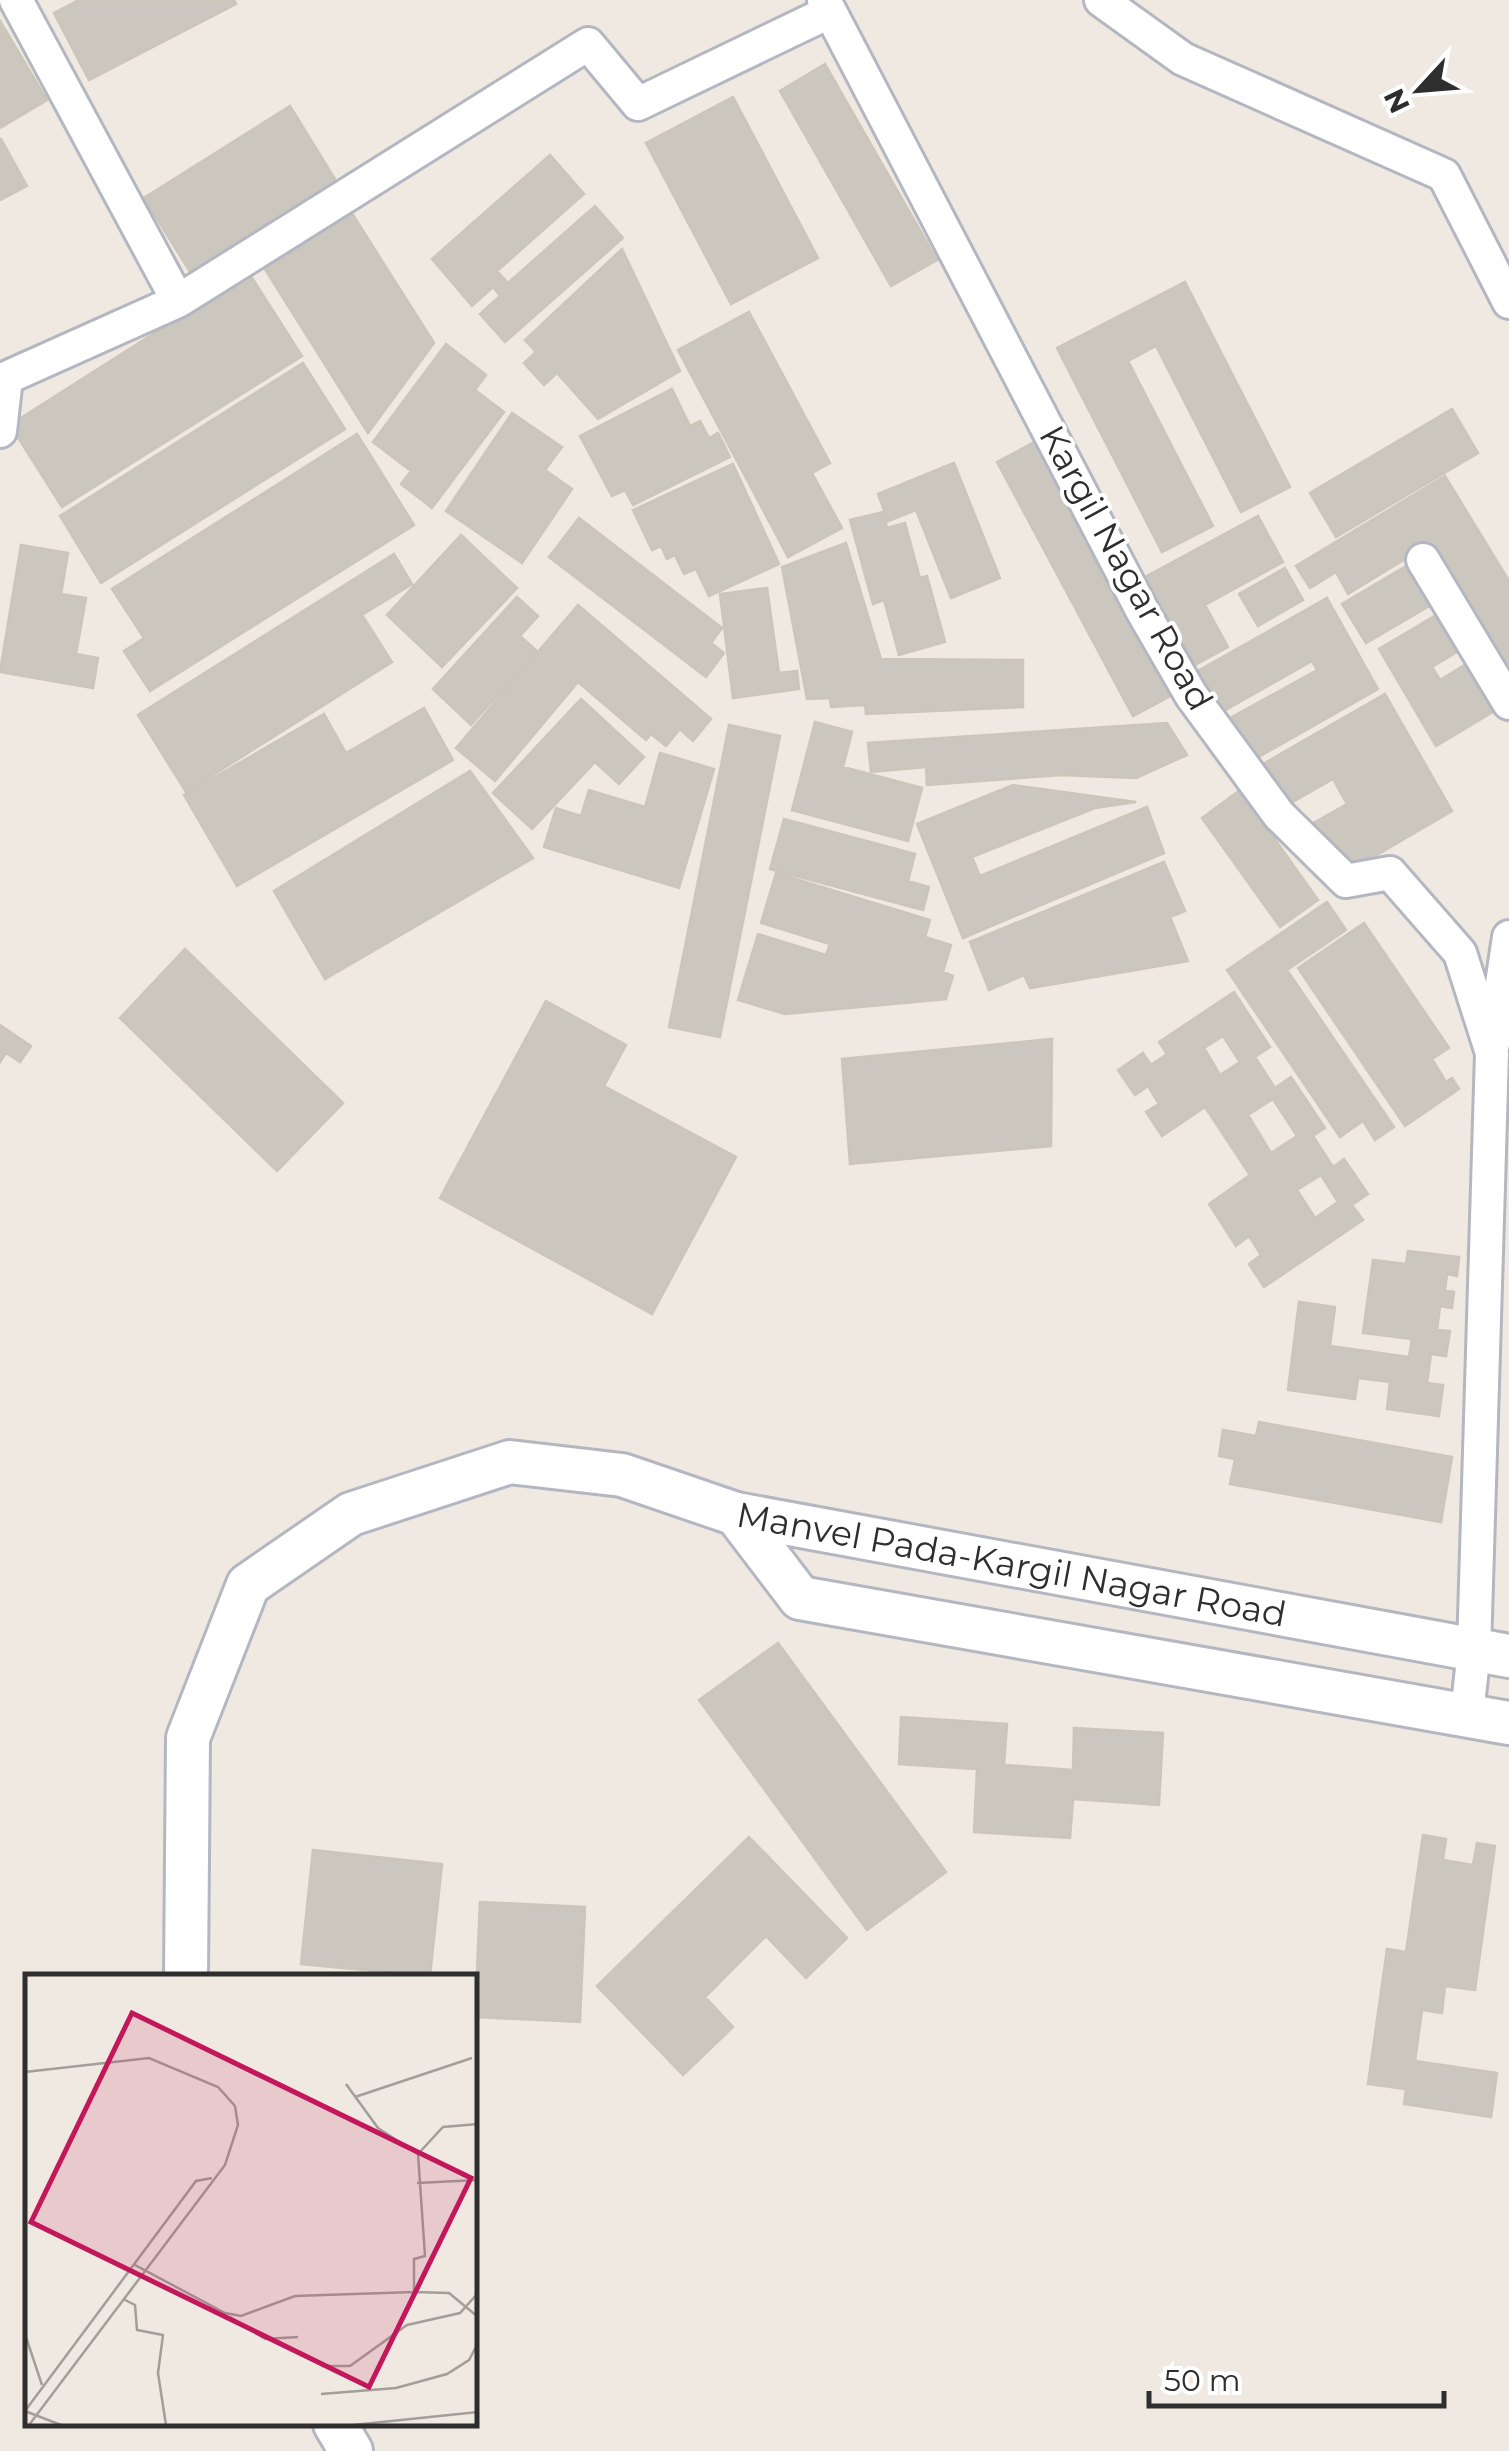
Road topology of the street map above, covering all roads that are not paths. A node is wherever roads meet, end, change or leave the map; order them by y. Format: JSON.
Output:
{"nodes":[{"id":1,"x":16,"y":0,"type":"edge"},
{"id":2,"x":1100,"y":0,"type":"edge"},
{"id":3,"x":827,"y":6,"type":"edge"},
{"id":4,"x":178,"y":301,"type":"junction"},
{"id":5,"x":1509,"y":302,"type":"edge"},
{"id":6,"x":3,"y":377,"type":"edge"},
{"id":7,"x":0,"y":431,"type":"edge"},
{"id":8,"x":1423,"y":560,"type":"dead end"},
{"id":9,"x":1509,"y":703,"type":"edge"},
{"id":10,"x":1509,"y":937,"type":"edge"},
{"id":11,"x":1492,"y":1054,"type":"junction"},
{"id":12,"x":736,"y":1514,"type":"junction"},
{"id":13,"x":1492,"y":1653,"type":"edge"},
{"id":14,"x":1467,"y":1714,"type":"junction"},
{"id":15,"x":1509,"y":1723,"type":"edge"},
{"id":16,"x":186,"y":1974,"type":"edge"},
{"id":17,"x":336,"y":2426,"type":"edge"},
{"id":18,"x":352,"y":2451,"type":"edge"}],
"edges":[{"from":1,"to":4,"type":"street"},
{"from":2,"to":5,"type":"street"},
{"from":3,"to":4,"type":"street"},
{"from":3,"to":11,"type":"street","name":"Kargil Nagar Road"},
{"from":4,"to":6,"type":"street"},
{"from":6,"to":7,"type":"street"},
{"from":8,"to":9,"type":"street"},
{"from":10,"to":11,"type":"street"},
{"from":11,"to":13,"type":"street","name":"Kargil Nagar Road"},
{"from":12,"to":13,"type":"street","name":"Manvel Pada-Kargil Nagar Road"},
{"from":12,"to":14,"type":"street","name":"Manvel Pada-Kargil Nagar Road"},
{"from":12,"to":16,"type":"street"},
{"from":13,"to":14,"type":"street","name":"Kargil Nagar Road"},
{"from":14,"to":15,"type":"street","name":"Manvel Pada-Kargil Nagar Road"},
{"from":17,"to":18,"type":"street"}]}
